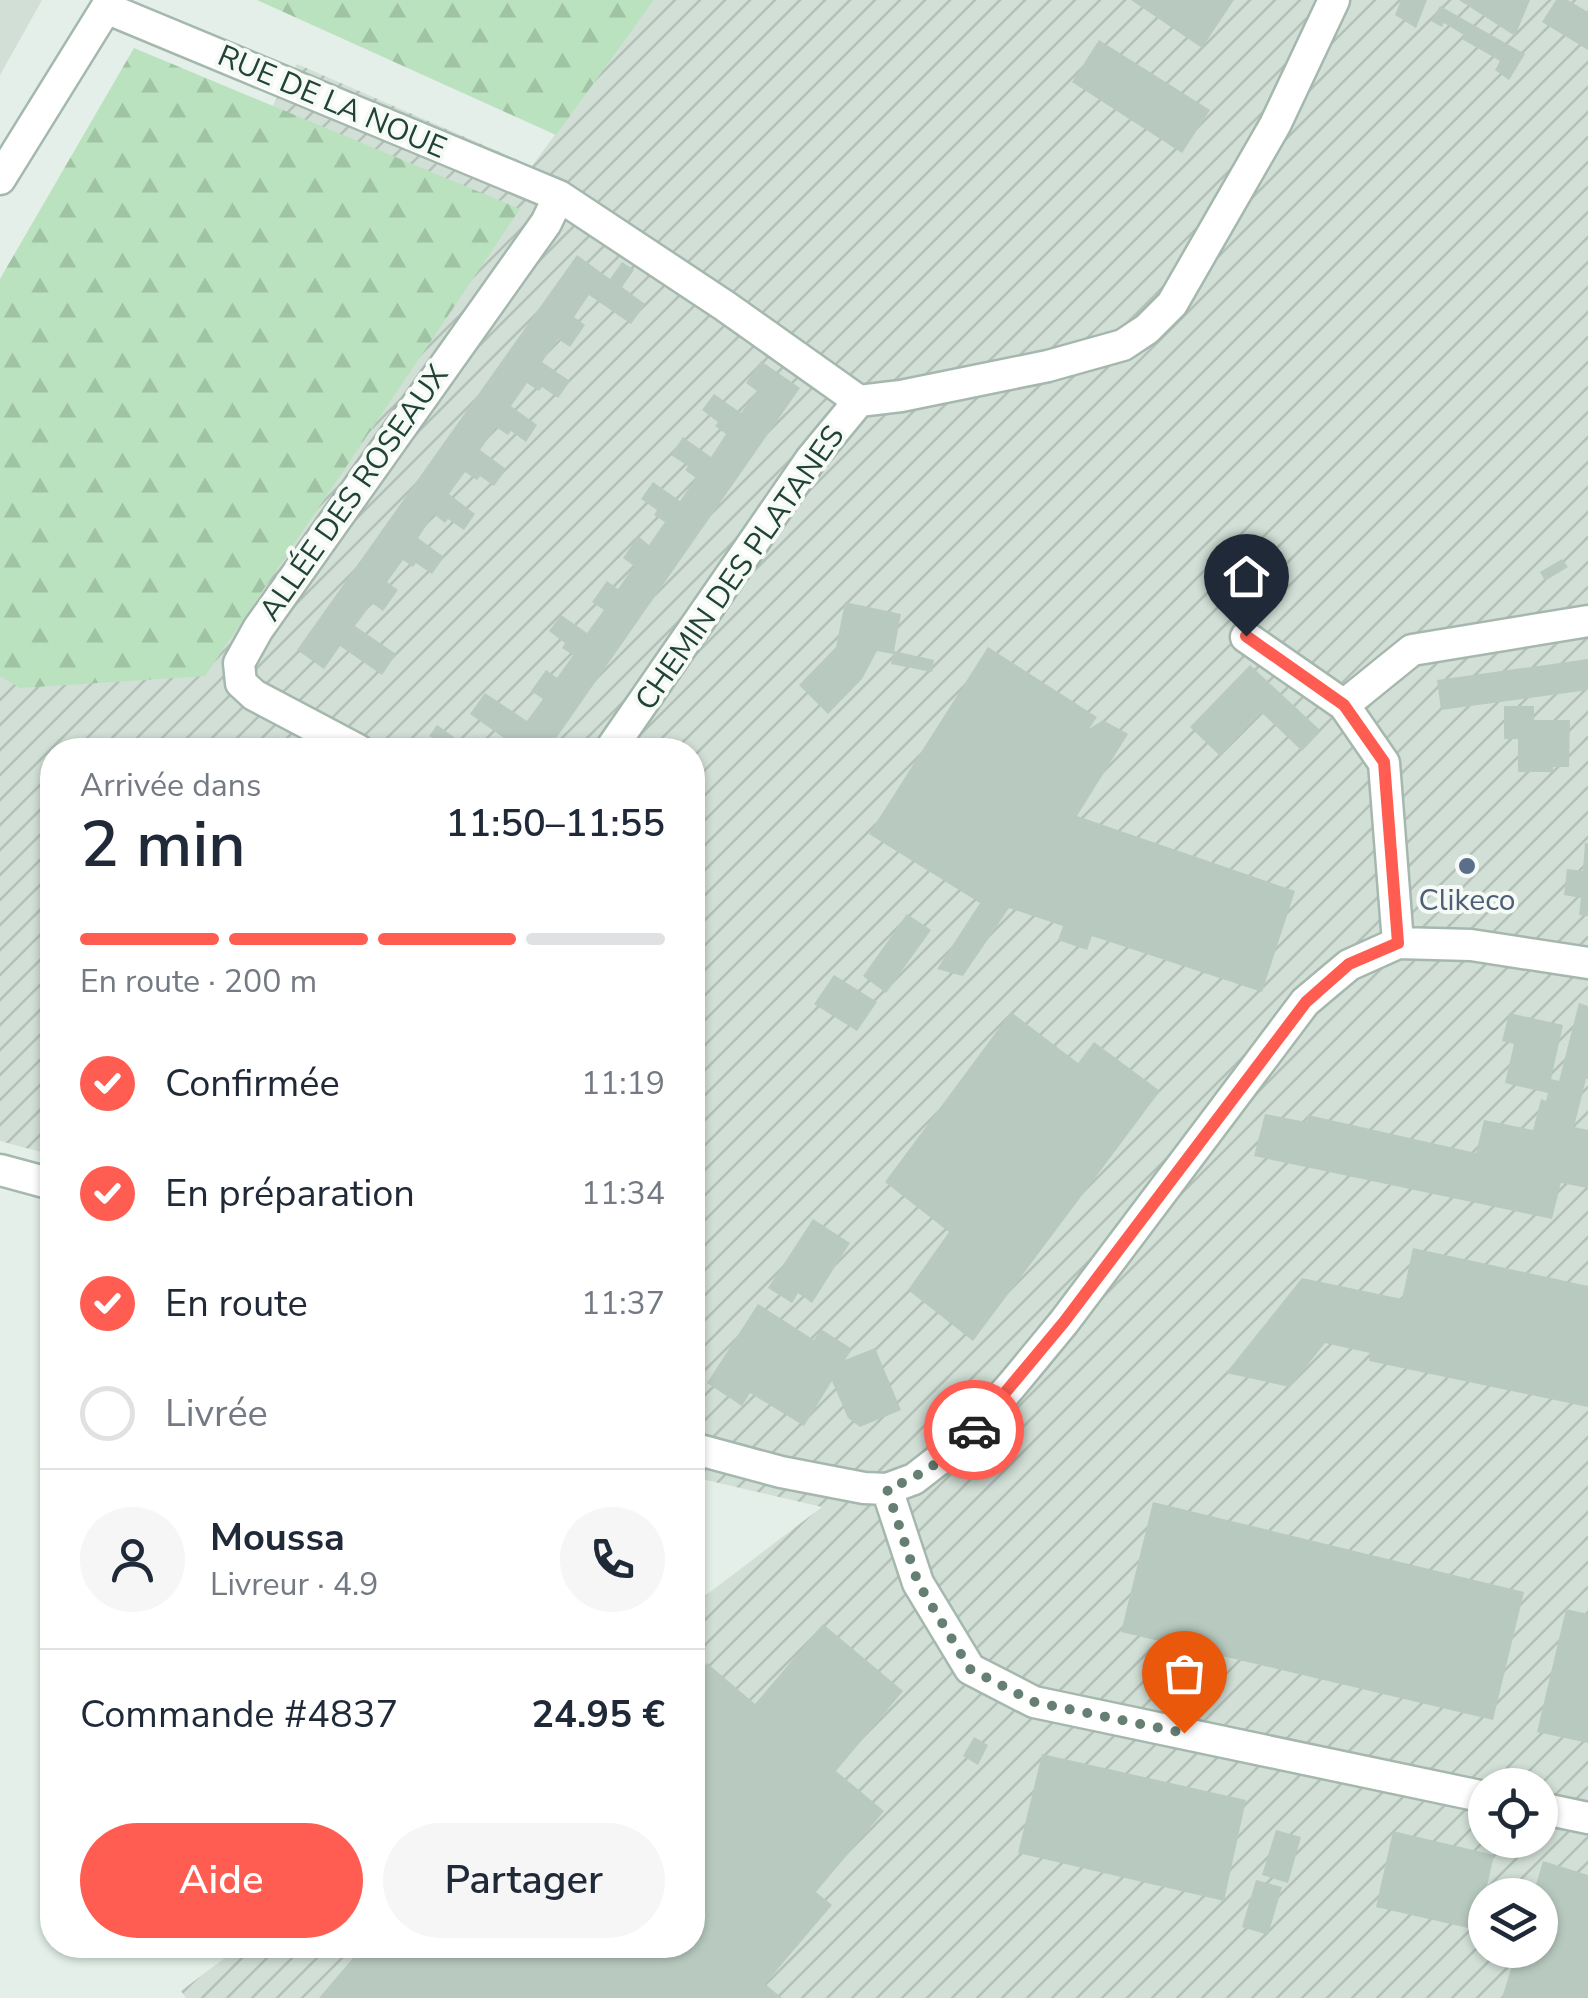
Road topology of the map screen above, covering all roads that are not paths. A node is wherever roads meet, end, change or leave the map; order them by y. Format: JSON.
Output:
{"nodes":[{"id":1,"x":1334,"y":0,"type":"edge"},
{"id":2,"x":108,"y":4,"type":"edge"},
{"id":3,"x":0,"y":179,"type":"edge"},
{"id":4,"x":559,"y":196,"type":"junction"},
{"id":5,"x":859,"y":401,"type":"junction"},
{"id":6,"x":1588,"y":621,"type":"edge"},
{"id":7,"x":1246,"y":636,"type":"dead end"},
{"id":8,"x":1344,"y":705,"type":"junction"},
{"id":9,"x":335,"y":738,"type":"edge"},
{"id":10,"x":618,"y":738,"type":"edge"},
{"id":11,"x":1398,"y":943,"type":"junction"},
{"id":12,"x":1588,"y":964,"type":"edge"},
{"id":13,"x":0,"y":1170,"type":"edge"},
{"id":14,"x":40,"y":1181,"type":"edge"},
{"id":15,"x":705,"y":1452,"type":"edge"},
{"id":16,"x":887,"y":1489,"type":"junction"},
{"id":17,"x":1468,"y":1793,"type":"edge"},
{"id":18,"x":1558,"y":1812,"type":"edge"},
{"id":19,"x":1588,"y":1818,"type":"edge"}],
"edges":[{"from":1,"to":5,"type":"street","name":"CHEMIN DES PLATANES"},
{"from":2,"to":3,"type":"street"},
{"from":2,"to":4,"type":"street","name":"RUE DE LA NOUE"},
{"from":4,"to":5,"type":"street","name":"RUE DE LA NOUE"},
{"from":4,"to":9,"type":"street","name":"ALLÉE DES ROSEAUX"},
{"from":5,"to":10,"type":"street","name":"CHEMIN DES PLATANES"},
{"from":6,"to":8,"type":"street"},
{"from":7,"to":8,"type":"street"},
{"from":8,"to":11,"type":"street"},
{"from":11,"to":12,"type":"street"},
{"from":11,"to":16,"type":"street"},
{"from":13,"to":14,"type":"street"},
{"from":15,"to":16,"type":"street"},
{"from":16,"to":17,"type":"street"},
{"from":18,"to":19,"type":"street"}]}
